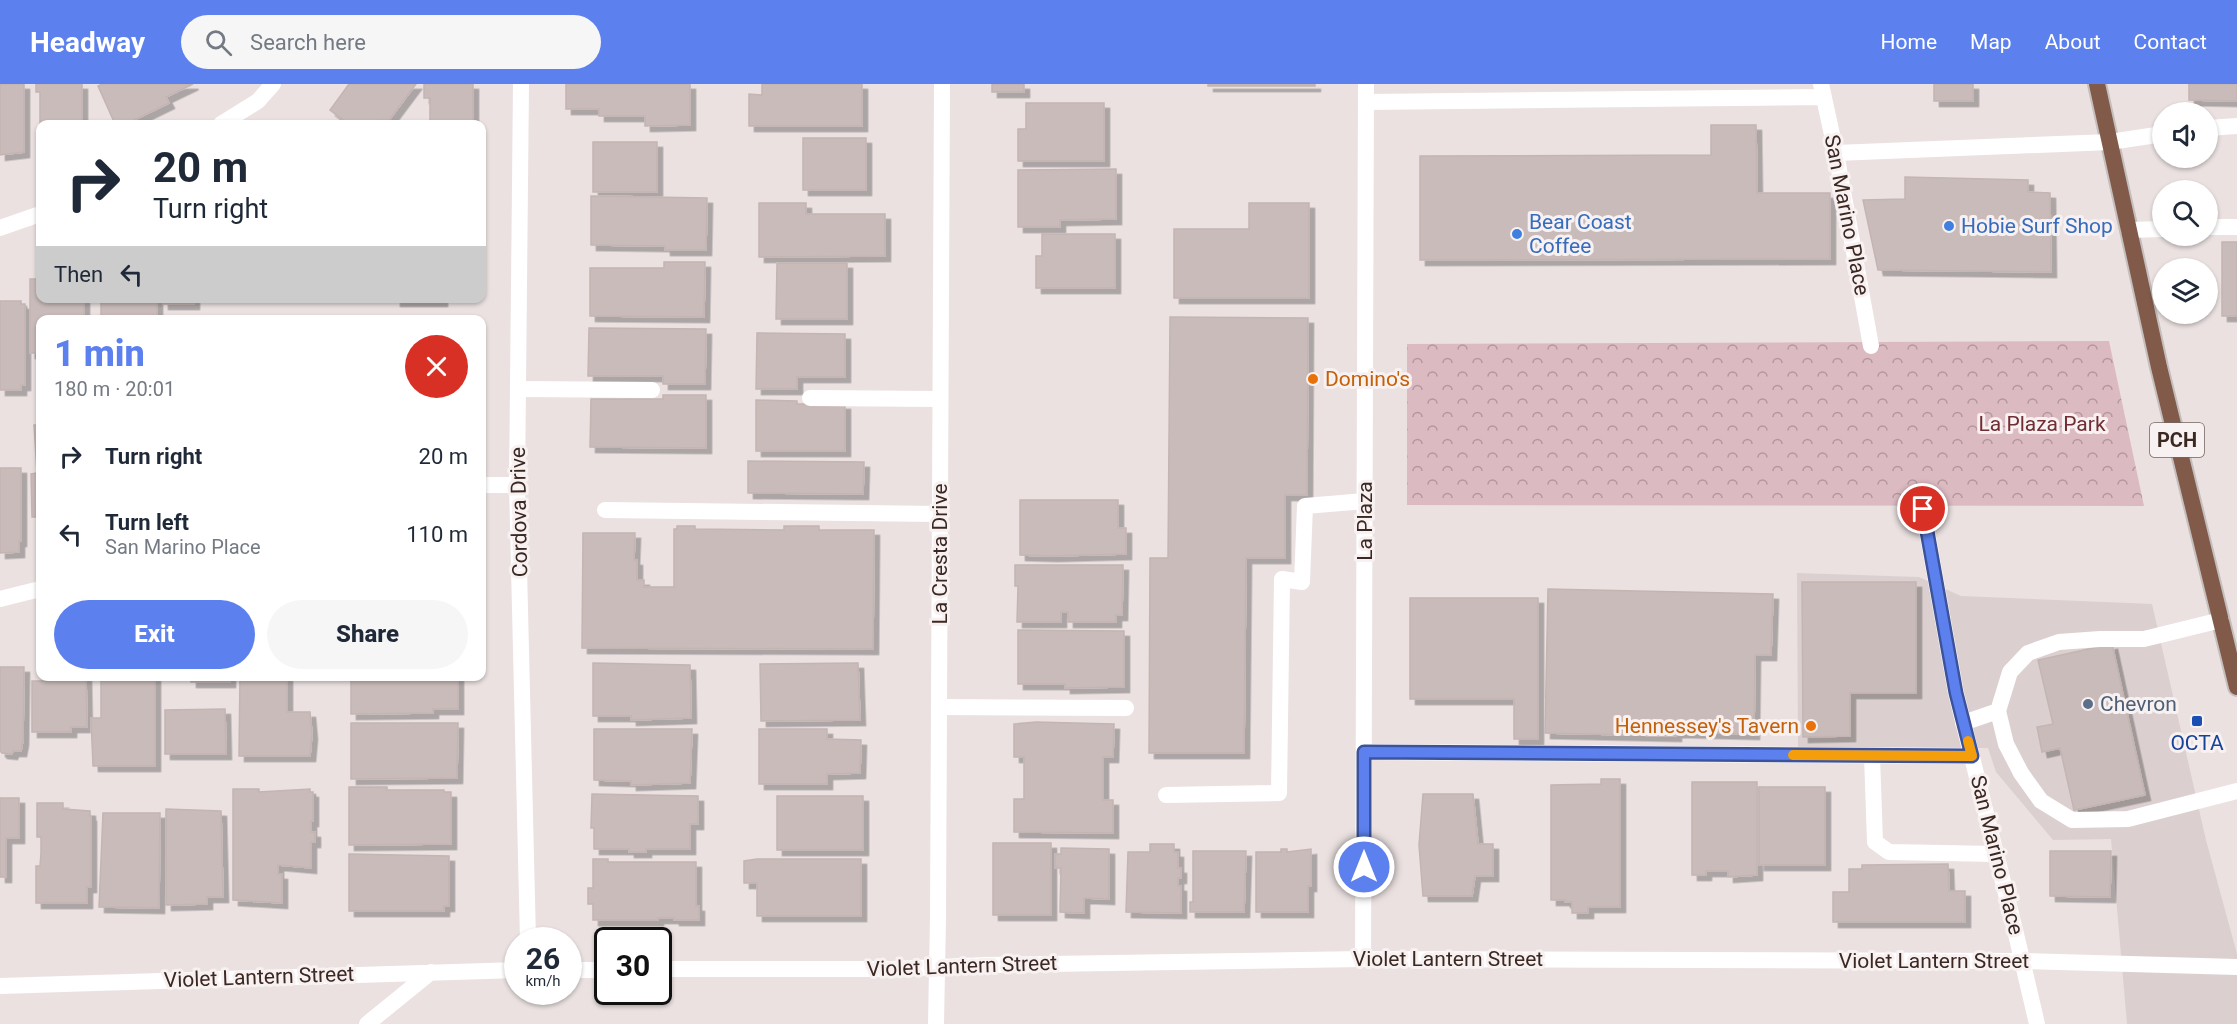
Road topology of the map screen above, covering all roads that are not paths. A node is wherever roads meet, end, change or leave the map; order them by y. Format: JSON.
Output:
{"nodes":[{"id":1,"x":273,"y":84,"type":"edge"},
{"id":2,"x":521,"y":84,"type":"edge"},
{"id":3,"x":942,"y":84,"type":"edge"},
{"id":4,"x":1366,"y":84,"type":"edge"},
{"id":5,"x":1447,"y":84,"type":"edge"},
{"id":6,"x":2097,"y":84,"type":"edge"},
{"id":7,"x":1822,"y":91,"type":"edge"},
{"id":8,"x":1442,"y":100,"type":"junction"},
{"id":9,"x":1366,"y":102,"type":"junction"},
{"id":10,"x":227,"y":120,"type":"edge"},
{"id":11,"x":2237,"y":126,"type":"edge"},
{"id":12,"x":2218,"y":127,"type":"edge"},
{"id":13,"x":2152,"y":136,"type":"edge"},
{"id":14,"x":2110,"y":142,"type":"junction"},
{"id":15,"x":1836,"y":153,"type":"junction"},
{"id":16,"x":36,"y":215,"type":"edge"},
{"id":17,"x":2218,"y":227,"type":"edge"},
{"id":18,"x":2237,"y":227,"type":"edge"},
{"id":19,"x":0,"y":228,"type":"edge"},
{"id":20,"x":2152,"y":229,"type":"edge"},
{"id":21,"x":2129,"y":230,"type":"junction"},
{"id":22,"x":1871,"y":346,"type":"dead end"},
{"id":23,"x":518,"y":388,"type":"junction"},
{"id":24,"x":652,"y":390,"type":"dead end"},
{"id":25,"x":810,"y":398,"type":"dead end"},
{"id":26,"x":940,"y":399,"type":"junction"},
{"id":27,"x":486,"y":484,"type":"edge"},
{"id":28,"x":517,"y":485,"type":"junction"},
{"id":29,"x":1365,"y":501,"type":"junction"},
{"id":30,"x":1923,"y":509,"type":"dead end"},
{"id":31,"x":604,"y":510,"type":"dead end"},
{"id":32,"x":940,"y":514,"type":"junction"},
{"id":33,"x":36,"y":590,"type":"edge"},
{"id":34,"x":0,"y":599,"type":"edge"},
{"id":35,"x":2221,"y":620,"type":"junction"},
{"id":36,"x":2237,"y":687,"type":"edge"},
{"id":37,"x":939,"y":708,"type":"junction"},
{"id":38,"x":1125,"y":708,"type":"dead end"},
{"id":39,"x":1998,"y":711,"type":"junction"},
{"id":40,"x":1964,"y":723,"type":"junction"},
{"id":41,"x":1364,"y":752,"type":"junction"},
{"id":42,"x":1872,"y":756,"type":"junction"},
{"id":43,"x":1972,"y":756,"type":"junction"},
{"id":44,"x":2237,"y":791,"type":"edge"},
{"id":45,"x":1166,"y":795,"type":"dead end"},
{"id":46,"x":1996,"y":854,"type":"junction"},
{"id":47,"x":528,"y":927,"type":"edge"},
{"id":48,"x":1363,"y":959,"type":"junction"},
{"id":49,"x":2023,"y":961,"type":"junction"},
{"id":50,"x":938,"y":967,"type":"junction"},
{"id":51,"x":2237,"y":967,"type":"edge"},
{"id":52,"x":672,"y":969,"type":"edge"},
{"id":53,"x":504,"y":970,"type":"edge"},
{"id":54,"x":431,"y":972,"type":"junction"},
{"id":55,"x":0,"y":986,"type":"edge"},
{"id":56,"x":367,"y":1024,"type":"edge"},
{"id":57,"x":936,"y":1024,"type":"edge"},
{"id":58,"x":2037,"y":1024,"type":"edge"}],
"edges":[{"from":1,"to":10,"type":"street"},
{"from":2,"to":23,"type":"street","name":"Cordova Drive"},
{"from":3,"to":26,"type":"street","name":"La Cresta Drive"},
{"from":4,"to":9,"type":"street","name":"La Plaza"},
{"from":5,"to":8,"type":"street"},
{"from":6,"to":14,"type":"highway","number":"PCH"},
{"from":7,"to":8,"type":"street"},
{"from":7,"to":15,"type":"street","name":"San Marino Place"},
{"from":8,"to":9,"type":"street"},
{"from":9,"to":29,"type":"street","name":"La Plaza"},
{"from":11,"to":12,"type":"street"},
{"from":13,"to":14,"type":"street"},
{"from":14,"to":15,"type":"street"},
{"from":14,"to":21,"type":"highway","number":"PCH"},
{"from":15,"to":22,"type":"street","name":"San Marino Place"},
{"from":16,"to":19,"type":"street"},
{"from":17,"to":18,"type":"street"},
{"from":20,"to":21,"type":"street"},
{"from":21,"to":35,"type":"highway","number":"PCH"},
{"from":23,"to":24,"type":"street"},
{"from":23,"to":28,"type":"street","name":"Cordova Drive"},
{"from":25,"to":26,"type":"street"},
{"from":26,"to":32,"type":"street","name":"La Cresta Drive"},
{"from":27,"to":28,"type":"street"},
{"from":28,"to":47,"type":"street","name":"Cordova Drive"},
{"from":29,"to":41,"type":"street","name":"La Plaza"},
{"from":29,"to":45,"type":"street"},
{"from":30,"to":40,"type":"street","name":"San Marino Place"},
{"from":31,"to":32,"type":"street"},
{"from":32,"to":37,"type":"street","name":"La Cresta Drive"},
{"from":33,"to":34,"type":"street"},
{"from":35,"to":36,"type":"highway","number":"PCH"},
{"from":35,"to":39,"type":"street"},
{"from":37,"to":38,"type":"street"},
{"from":37,"to":50,"type":"street","name":"La Cresta Drive"},
{"from":39,"to":40,"type":"street"},
{"from":39,"to":44,"type":"street"},
{"from":40,"to":43,"type":"street","name":"San Marino Place"},
{"from":41,"to":42,"type":"street"},
{"from":41,"to":48,"type":"street","name":"La Plaza"},
{"from":42,"to":43,"type":"street"},
{"from":42,"to":46,"type":"street"},
{"from":43,"to":46,"type":"street","name":"San Marino Place"},
{"from":46,"to":49,"type":"street","name":"San Marino Place"},
{"from":48,"to":49,"type":"street","name":"Violet Lantern Street"},
{"from":48,"to":50,"type":"street","name":"Violet Lantern Street"},
{"from":49,"to":51,"type":"street","name":"Violet Lantern Street"},
{"from":49,"to":58,"type":"street","name":"San Marino Place"},
{"from":50,"to":52,"type":"street","name":"Violet Lantern Street"},
{"from":50,"to":57,"type":"street","name":"La Cresta Drive"},
{"from":53,"to":54,"type":"street","name":"Violet Lantern Street"},
{"from":54,"to":55,"type":"street","name":"Violet Lantern Street"},
{"from":54,"to":56,"type":"street"}]}
